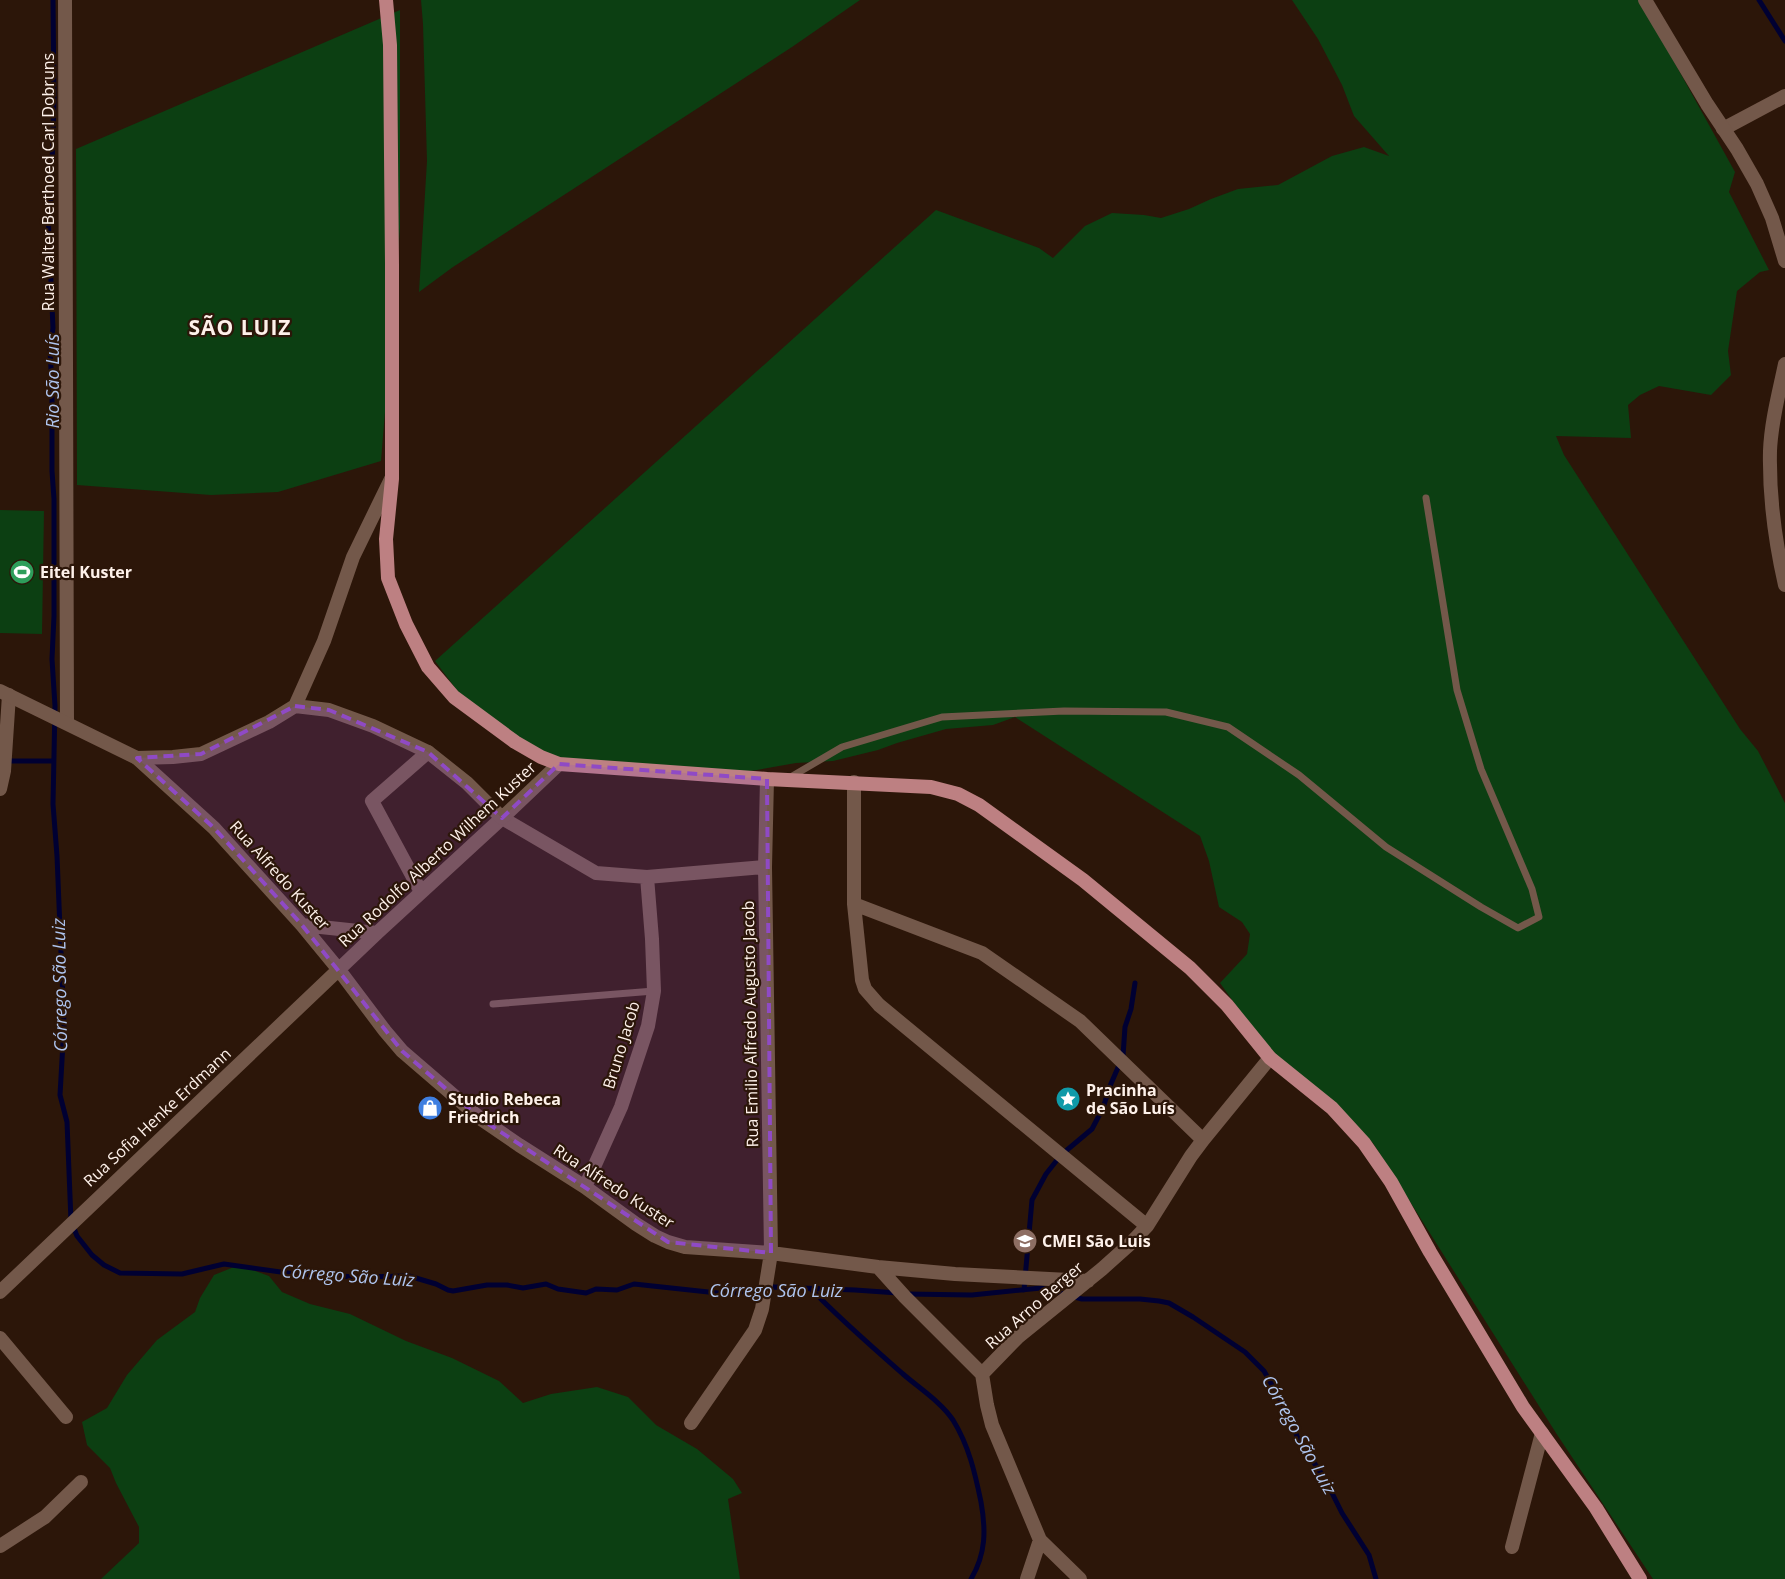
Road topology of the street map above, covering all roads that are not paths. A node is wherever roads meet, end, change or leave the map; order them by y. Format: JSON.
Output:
{"nodes":[{"id":1,"x":66,"y":0,"type":"edge"},
{"id":2,"x":386,"y":0,"type":"edge"},
{"id":3,"x":1645,"y":0,"type":"edge"},
{"id":4,"x":1785,"y":96,"type":"edge"},
{"id":5,"x":1723,"y":128,"type":"junction"},
{"id":6,"x":1785,"y":260,"type":"edge"},
{"id":7,"x":1785,"y":364,"type":"edge"},
{"id":8,"x":392,"y":479,"type":"junction"},
{"id":9,"x":1426,"y":498,"type":"dead end"},
{"id":10,"x":1785,"y":585,"type":"edge"},
{"id":11,"x":5,"y":693,"type":"edge"},
{"id":12,"x":295,"y":706,"type":"junction"},
{"id":13,"x":64,"y":722,"type":"junction"},
{"id":14,"x":428,"y":752,"type":"junction"},
{"id":15,"x":137,"y":758,"type":"junction"},
{"id":16,"x":559,"y":764,"type":"junction"},
{"id":17,"x":767,"y":779,"type":"junction"},
{"id":18,"x":786,"y":779,"type":"junction"},
{"id":19,"x":854,"y":782,"type":"junction"},
{"id":20,"x":0,"y":789,"type":"edge"},
{"id":21,"x":502,"y":818,"type":"junction"},
{"id":22,"x":765,"y":867,"type":"junction"},
{"id":23,"x":647,"y":877,"type":"junction"},
{"id":24,"x":421,"y":892,"type":"junction"},
{"id":25,"x":854,"y":904,"type":"junction"},
{"id":26,"x":302,"y":925,"type":"junction"},
{"id":27,"x":377,"y":933,"type":"junction"},
{"id":28,"x":339,"y":970,"type":"junction"},
{"id":29,"x":654,"y":992,"type":"junction"},
{"id":30,"x":493,"y":1004,"type":"dead end"},
{"id":31,"x":1270,"y":1058,"type":"junction"},
{"id":32,"x":1203,"y":1140,"type":"junction"},
{"id":33,"x":585,"y":1187,"type":"junction"},
{"id":34,"x":1147,"y":1226,"type":"junction"},
{"id":35,"x":772,"y":1253,"type":"junction"},
{"id":36,"x":878,"y":1267,"type":"junction"},
{"id":37,"x":1088,"y":1281,"type":"junction"},
{"id":38,"x":0,"y":1292,"type":"edge"},
{"id":39,"x":0,"y":1338,"type":"edge"},
{"id":40,"x":982,"y":1374,"type":"junction"},
{"id":41,"x":66,"y":1417,"type":"dead end"},
{"id":42,"x":691,"y":1423,"type":"dead end"},
{"id":43,"x":1542,"y":1433,"type":"junction"},
{"id":44,"x":81,"y":1482,"type":"dead end"},
{"id":45,"x":1040,"y":1540,"type":"junction"},
{"id":46,"x":0,"y":1546,"type":"edge"},
{"id":47,"x":1512,"y":1547,"type":"dead end"},
{"id":48,"x":1026,"y":1579,"type":"edge"},
{"id":49,"x":1080,"y":1579,"type":"edge"},
{"id":50,"x":1640,"y":1579,"type":"edge"}],
"edges":[{"from":1,"to":13,"type":"street","name":"Rua Walter Berthoed Carl Dobruns"},
{"from":2,"to":8,"type":"main road"},
{"from":3,"to":5,"type":"street"},
{"from":4,"to":5,"type":"street"},
{"from":5,"to":6,"type":"street"},
{"from":7,"to":10,"type":"street"},
{"from":8,"to":12,"type":"street"},
{"from":8,"to":16,"type":"main road"},
{"from":9,"to":18,"type":"lane"},
{"from":11,"to":13,"type":"street"},
{"from":11,"to":20,"type":"street"},
{"from":12,"to":14,"type":"street"},
{"from":12,"to":15,"type":"street"},
{"from":13,"to":15,"type":"street"},
{"from":14,"to":21,"type":"street"},
{"from":14,"to":24,"type":"street"},
{"from":15,"to":26,"type":"street","name":"Rua Alfredo Kuster"},
{"from":16,"to":17,"type":"main road"},
{"from":16,"to":21,"type":"street","name":"Rua Rodolfo Alberto Wilhem Kuster"},
{"from":17,"to":18,"type":"main road"},
{"from":17,"to":22,"type":"street","name":"Rua Emilio Alfredo Augusto Jacob"},
{"from":18,"to":19,"type":"main road"},
{"from":19,"to":25,"type":"street"},
{"from":19,"to":31,"type":"main road"},
{"from":21,"to":23,"type":"street"},
{"from":21,"to":24,"type":"street","name":"Rua Rodolfo Alberto Wilhem Kuster"},
{"from":22,"to":23,"type":"street"},
{"from":22,"to":35,"type":"street","name":"Rua Emilio Alfredo Augusto Jacob"},
{"from":23,"to":29,"type":"street","name":"Bruno Jacob"},
{"from":24,"to":27,"type":"street","name":"Rua Rodolfo Alberto Wilhem Kuster"},
{"from":25,"to":32,"type":"street"},
{"from":25,"to":34,"type":"street"},
{"from":26,"to":27,"type":"street"},
{"from":26,"to":28,"type":"street","name":"Rua Alfredo Kuster"},
{"from":27,"to":28,"type":"street","name":"Rua Rodolfo Alberto Wilhem Kuster"},
{"from":28,"to":33,"type":"street","name":"Rua Alfredo Kuster"},
{"from":28,"to":38,"type":"street","name":"Rua Sofia Henke Erdmann"},
{"from":29,"to":30,"type":"lane"},
{"from":29,"to":33,"type":"street","name":"Bruno Jacob"},
{"from":31,"to":32,"type":"street","name":"Rua Arno Berger"},
{"from":31,"to":43,"type":"main road"},
{"from":32,"to":34,"type":"street","name":"Rua Arno Berger"},
{"from":33,"to":35,"type":"street","name":"Rua Alfredo Kuster"},
{"from":34,"to":37,"type":"street","name":"Rua Arno Berger"},
{"from":35,"to":36,"type":"street","name":"Rua Alfredo Kuster"},
{"from":35,"to":42,"type":"street","name":"Rua Emilio Alfredo Augusto Jacob"},
{"from":36,"to":37,"type":"street","name":"Rua Alfredo Kuster"},
{"from":36,"to":40,"type":"street"},
{"from":37,"to":40,"type":"street","name":"Rua Arno Berger"},
{"from":39,"to":41,"type":"street"},
{"from":40,"to":45,"type":"street"},
{"from":43,"to":47,"type":"street"},
{"from":43,"to":50,"type":"main road"},
{"from":44,"to":46,"type":"street"},
{"from":45,"to":48,"type":"street"},
{"from":45,"to":49,"type":"street"}]}
